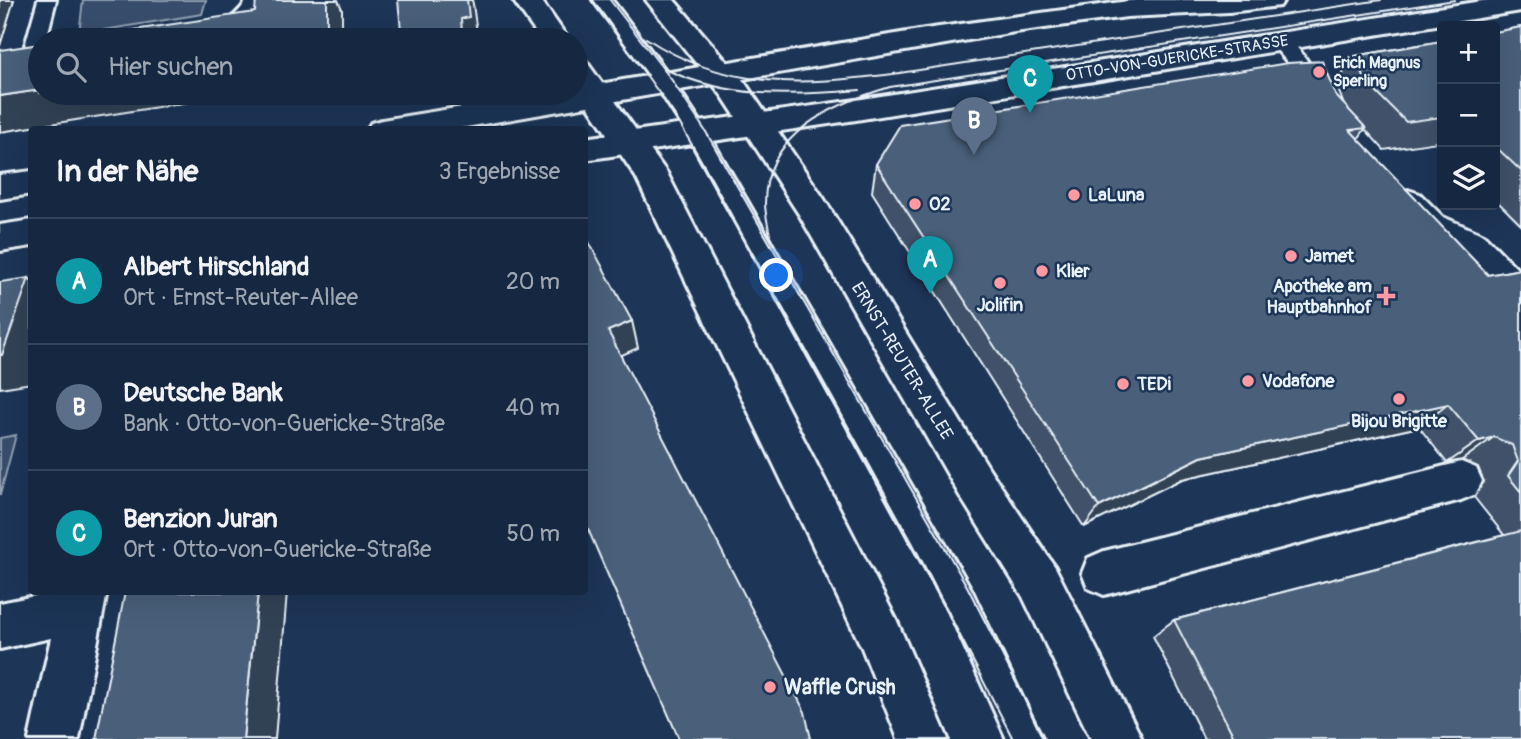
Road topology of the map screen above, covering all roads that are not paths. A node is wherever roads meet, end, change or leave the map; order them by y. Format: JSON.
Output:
{"nodes":[{"id":1,"x":47,"y":0,"type":"edge"},
{"id":2,"x":256,"y":0,"type":"edge"},
{"id":3,"x":527,"y":0,"type":"edge"},
{"id":4,"x":602,"y":0,"type":"edge"},
{"id":5,"x":660,"y":0,"type":"edge"},
{"id":6,"x":1270,"y":0,"type":"edge"},
{"id":7,"x":1521,"y":3,"type":"edge"},
{"id":8,"x":40,"y":28,"type":"edge"},
{"id":9,"x":228,"y":28,"type":"edge"},
{"id":10,"x":547,"y":28,"type":"edge"},
{"id":11,"x":719,"y":71,"type":"junction"},
{"id":12,"x":663,"y":81,"type":"junction"},
{"id":13,"x":588,"y":84,"type":"edge"},
{"id":14,"x":596,"y":94,"type":"junction"},
{"id":15,"x":588,"y":95,"type":"edge"},
{"id":16,"x":531,"y":105,"type":"edge"},
{"id":17,"x":758,"y":125,"type":"junction"},
{"id":18,"x":406,"y":126,"type":"edge"},
{"id":19,"x":692,"y":126,"type":"junction"},
{"id":20,"x":631,"y":142,"type":"junction"},
{"id":21,"x":588,"y":148,"type":"edge"},
{"id":22,"x":1385,"y":176,"type":"edge"},
{"id":23,"x":28,"y":183,"type":"edge"},
{"id":24,"x":0,"y":187,"type":"edge"},
{"id":25,"x":28,"y":234,"type":"edge"},
{"id":26,"x":0,"y":238,"type":"edge"},
{"id":27,"x":1515,"y":290,"type":"edge"},
{"id":28,"x":1461,"y":481,"type":"dead end"},
{"id":29,"x":1104,"y":573,"type":"dead end"},
{"id":30,"x":82,"y":600,"type":"edge"},
{"id":31,"x":0,"y":626,"type":"edge"},
{"id":32,"x":54,"y":739,"type":"edge"},
{"id":33,"x":923,"y":739,"type":"edge"},
{"id":34,"x":1025,"y":739,"type":"edge"},
{"id":35,"x":1118,"y":739,"type":"edge"}],
"edges":[{"from":1,"to":8,"type":"lane"},
{"from":2,"to":9,"type":"lane"},
{"from":3,"to":10,"type":"street"},
{"from":4,"to":12,"type":"lane"},
{"from":5,"to":11,"type":"street","name":"ERNST-REUTER-ALLEE"},
{"from":6,"to":11,"type":"street"},
{"from":7,"to":17,"type":"street","name":"OTTO-VON-GUERICKE-STRASSE"},
{"from":11,"to":12,"type":"street"},
{"from":11,"to":17,"type":"street","name":"ERNST-REUTER-ALLEE"},
{"from":12,"to":14,"type":"street"},
{"from":12,"to":19,"type":"lane"},
{"from":13,"to":14,"type":"street"},
{"from":14,"to":15,"type":"street"},
{"from":14,"to":19,"type":"street"},
{"from":14,"to":20,"type":"street"},
{"from":16,"to":18,"type":"street"},
{"from":17,"to":19,"type":"street","name":"OTTO-VON-GUERICKE-STRASSE"},
{"from":17,"to":35,"type":"street","name":"ERNST-REUTER-ALLEE"},
{"from":19,"to":20,"type":"street","name":"OTTO-VON-GUERICKE-STRASSE"},
{"from":19,"to":34,"type":"lane"},
{"from":20,"to":21,"type":"street","name":"OTTO-VON-GUERICKE-STRASSE"},
{"from":20,"to":33,"type":"street"},
{"from":22,"to":27,"type":"street"},
{"from":23,"to":24,"type":"street"},
{"from":25,"to":26,"type":"street"},
{"from":28,"to":29,"type":"street"},
{"from":30,"to":31,"type":"street"},
{"from":30,"to":32,"type":"street"}]}
